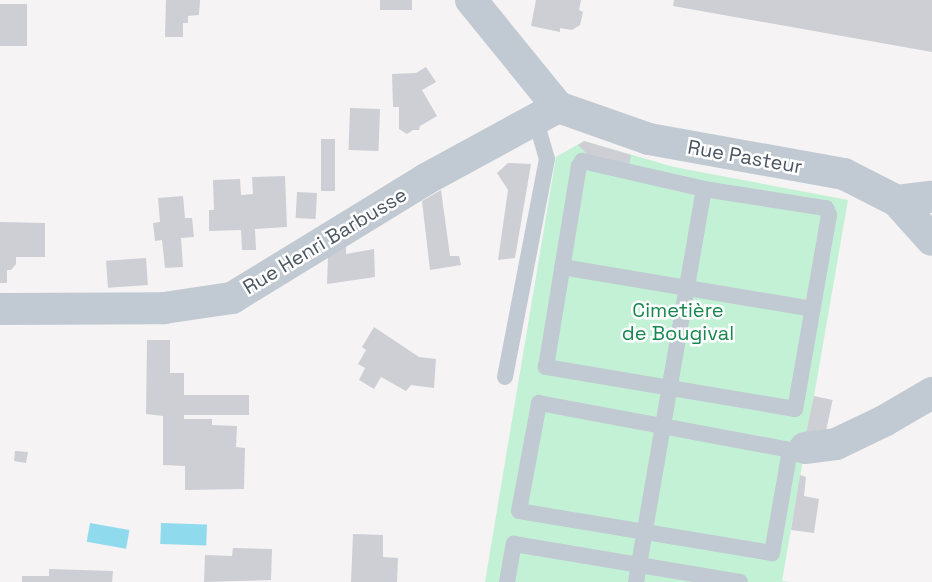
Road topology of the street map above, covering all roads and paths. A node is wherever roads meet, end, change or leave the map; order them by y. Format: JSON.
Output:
{"nodes":[{"id":1,"x":471,"y":0,"type":"edge"},
{"id":2,"x":546,"y":112,"type":"junction"},
{"id":3,"x":704,"y":189,"type":"junction"},
{"id":4,"x":932,"y":197,"type":"edge"},
{"id":5,"x":897,"y":201,"type":"junction"},
{"id":6,"x":932,"y":240,"type":"edge"},
{"id":7,"x":562,"y":267,"type":"junction"},
{"id":8,"x":687,"y":288,"type":"junction"},
{"id":9,"x":0,"y":309,"type":"edge"},
{"id":10,"x":812,"y":309,"type":"junction"},
{"id":11,"x":505,"y":377,"type":"dead end"},
{"id":12,"x":669,"y":388,"type":"junction"},
{"id":13,"x":932,"y":393,"type":"edge"},
{"id":14,"x":662,"y":427,"type":"junction"},
{"id":15,"x":797,"y":449,"type":"junction"},
{"id":16,"x":643,"y":531,"type":"junction"},
{"id":17,"x":638,"y":574,"type":"edge"},
{"id":18,"x":507,"y":582,"type":"edge"},
{"id":19,"x":740,"y":582,"type":"edge"}],
"edges":[{"from":1,"to":2,"type":"street"},
{"from":2,"to":5,"type":"street","name":"Rue Pasteur"},
{"from":2,"to":9,"type":"street","name":"Rue Henri Barbusse"},
{"from":2,"to":11,"type":"lane"},
{"from":3,"to":7,"type":"lane"},
{"from":3,"to":8,"type":"lane"},
{"from":3,"to":10,"type":"lane"},
{"from":4,"to":5,"type":"street"},
{"from":5,"to":6,"type":"street"},
{"from":7,"to":8,"type":"lane"},
{"from":7,"to":12,"type":"lane"},
{"from":8,"to":10,"type":"lane"},
{"from":8,"to":12,"type":"lane"},
{"from":10,"to":12,"type":"lane"},
{"from":12,"to":14,"type":"lane"},
{"from":13,"to":15,"type":"street"},
{"from":14,"to":15,"type":"lane"},
{"from":14,"to":16,"type":"lane"},
{"from":14,"to":16,"type":"lane"},
{"from":15,"to":16,"type":"lane"},
{"from":16,"to":17,"type":"lane"},
{"from":17,"to":18,"type":"lane"},
{"from":17,"to":19,"type":"lane"}]}
